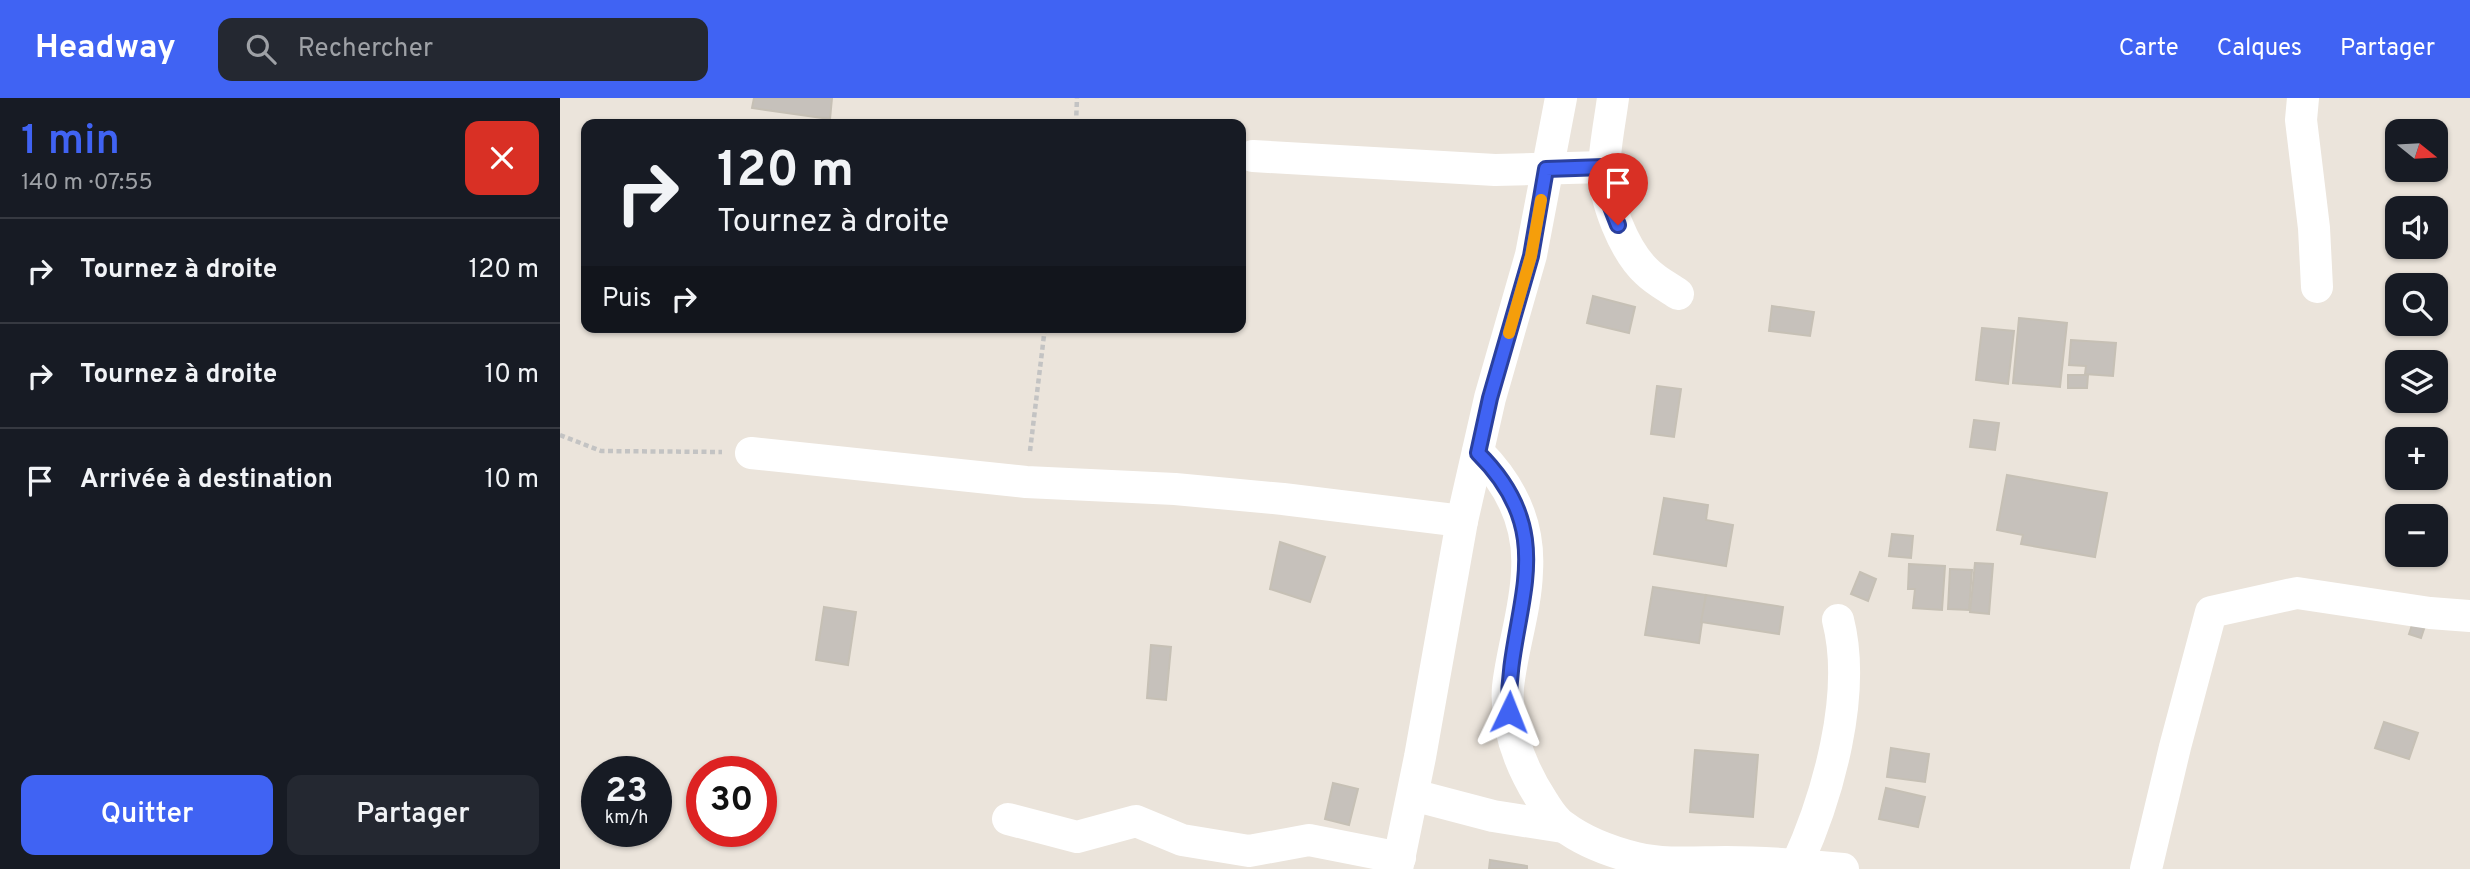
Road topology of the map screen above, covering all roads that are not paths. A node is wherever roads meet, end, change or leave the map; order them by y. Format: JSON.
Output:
{"nodes":[{"id":1,"x":1561,"y":98,"type":"edge"},
{"id":2,"x":1613,"y":98,"type":"edge"},
{"id":3,"x":2303,"y":98,"type":"edge"},
{"id":4,"x":1254,"y":156,"type":"dead end"},
{"id":5,"x":1604,"y":167,"type":"junction"},
{"id":6,"x":1546,"y":169,"type":"junction"},
{"id":7,"x":2317,"y":287,"type":"dead end"},
{"id":8,"x":1678,"y":294,"type":"dead end"},
{"id":9,"x":751,"y":453,"type":"road end"},
{"id":10,"x":1478,"y":453,"type":"junction"},
{"id":11,"x":1462,"y":521,"type":"junction"},
{"id":12,"x":2470,"y":616,"type":"edge"},
{"id":13,"x":1838,"y":620,"type":"dead end"},
{"id":14,"x":1413,"y":796,"type":"junction"},
{"id":15,"x":1008,"y":819,"type":"dead end"},
{"id":16,"x":1563,"y":827,"type":"junction"},
{"id":17,"x":1399,"y":863,"type":"edge"},
{"id":18,"x":1797,"y":864,"type":"junction"},
{"id":19,"x":1843,"y":869,"type":"edge"},
{"id":20,"x":2146,"y":869,"type":"edge"}],
"edges":[{"from":1,"to":6,"type":"street"},
{"from":2,"to":5,"type":"street"},
{"from":3,"to":7,"type":"street"},
{"from":4,"to":6,"type":"street"},
{"from":5,"to":6,"type":"street"},
{"from":5,"to":8,"type":"street"},
{"from":6,"to":10,"type":"street"},
{"from":9,"to":11,"type":"street"},
{"from":10,"to":11,"type":"street"},
{"from":10,"to":16,"type":"street"},
{"from":11,"to":14,"type":"street"},
{"from":12,"to":20,"type":"street"},
{"from":13,"to":18,"type":"street"},
{"from":14,"to":16,"type":"street"},
{"from":14,"to":17,"type":"street"},
{"from":15,"to":17,"type":"street"},
{"from":16,"to":18,"type":"street"},
{"from":18,"to":19,"type":"street"}]}
